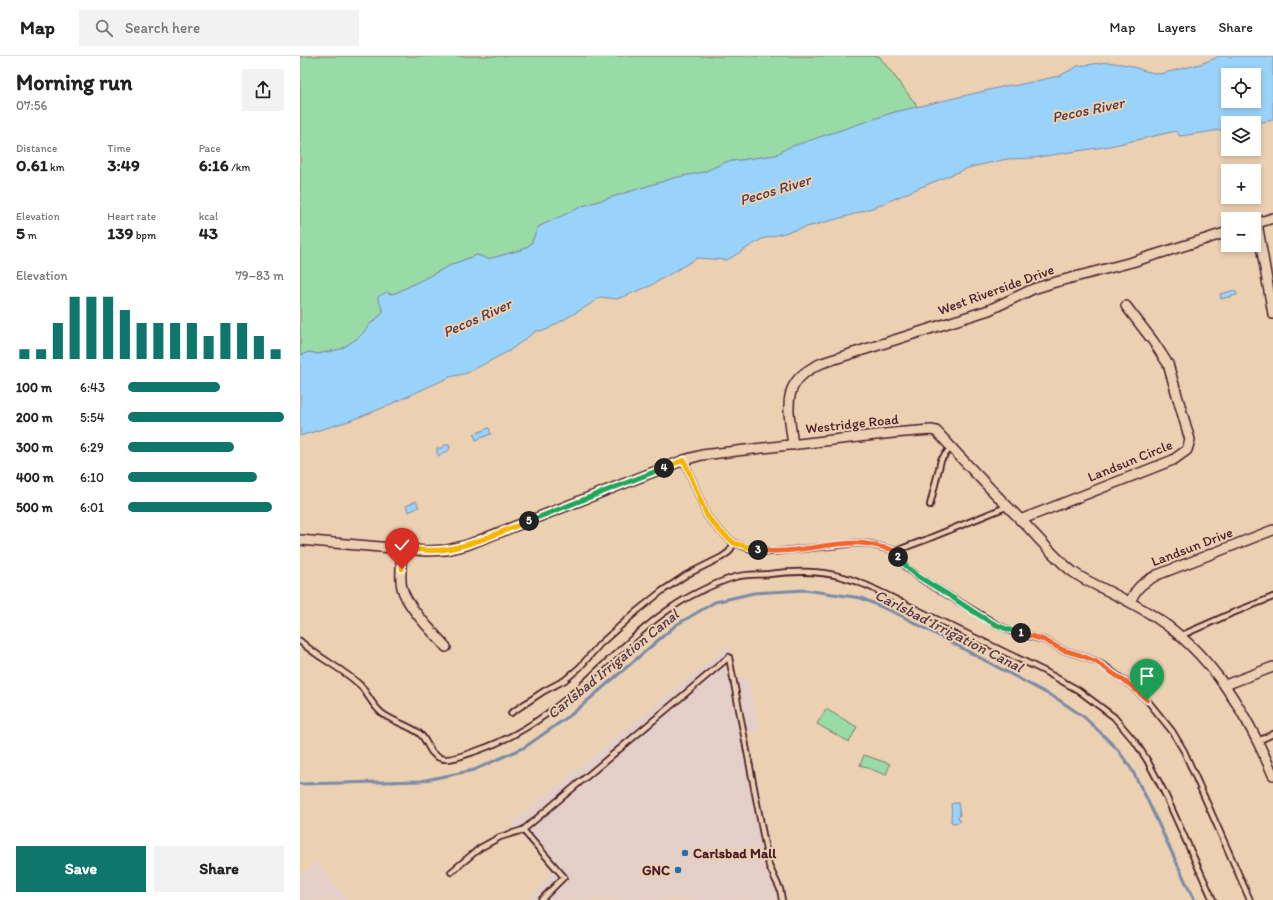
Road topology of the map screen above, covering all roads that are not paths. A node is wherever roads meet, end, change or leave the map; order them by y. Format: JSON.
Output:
{"nodes":[{"id":1,"x":1273,"y":218,"type":"edge"},
{"id":2,"x":1261,"y":222,"type":"edge"},
{"id":3,"x":1221,"y":234,"type":"edge"},
{"id":4,"x":1261,"y":250,"type":"edge"},
{"id":5,"x":1126,"y":306,"type":"dead end"},
{"id":6,"x":1273,"y":314,"type":"edge"},
{"id":7,"x":792,"y":445,"type":"junction"},
{"id":8,"x":951,"y":447,"type":"junction"},
{"id":9,"x":684,"y":460,"type":"junction"},
{"id":10,"x":930,"y":505,"type":"dead end"},
{"id":11,"x":1006,"y":507,"type":"junction"},
{"id":12,"x":1020,"y":520,"type":"junction"},
{"id":13,"x":1273,"y":530,"type":"edge"},
{"id":14,"x":300,"y":540,"type":"edge"},
{"id":15,"x":734,"y":543,"type":"junction"},
{"id":16,"x":402,"y":548,"type":"junction"},
{"id":17,"x":893,"y":550,"type":"junction"},
{"id":18,"x":1273,"y":598,"type":"edge"},
{"id":19,"x":1130,"y":602,"type":"junction"},
{"id":20,"x":1180,"y":636,"type":"junction"},
{"id":21,"x":300,"y":641,"type":"edge"},
{"id":22,"x":446,"y":647,"type":"dead end"},
{"id":23,"x":1273,"y":667,"type":"edge"},
{"id":24,"x":1225,"y":685,"type":"junction"},
{"id":25,"x":511,"y":713,"type":"dead end"},
{"id":26,"x":1273,"y":734,"type":"edge"},
{"id":27,"x":1258,"y":741,"type":"junction"},
{"id":28,"x":1273,"y":775,"type":"edge"},
{"id":29,"x":523,"y":830,"type":"junction"},
{"id":30,"x":451,"y":872,"type":"dead end"},
{"id":31,"x":541,"y":900,"type":"edge"},
{"id":32,"x":782,"y":900,"type":"edge"},
{"id":33,"x":1213,"y":900,"type":"edge"},
{"id":34,"x":1250,"y":900,"type":"edge"}],
"edges":[{"from":1,"to":2,"type":"street"},
{"from":3,"to":7,"type":"street","name":"West Riverside Drive"},
{"from":4,"to":6,"type":"street"},
{"from":5,"to":12,"type":"street","name":"Landsun Circle"},
{"from":7,"to":8,"type":"street","name":"Westridge Road"},
{"from":7,"to":9,"type":"street","name":"Westridge Road"},
{"from":8,"to":10,"type":"lane"},
{"from":8,"to":11,"type":"street","name":"Westridge Road"},
{"from":9,"to":15,"type":"lane"},
{"from":9,"to":16,"type":"street","name":"Westridge Road"},
{"from":11,"to":12,"type":"street","name":"Westridge Road"},
{"from":11,"to":17,"type":"lane"},
{"from":12,"to":19,"type":"street","name":"Westridge Road"},
{"from":13,"to":19,"type":"street","name":"Landsun Drive"},
{"from":14,"to":16,"type":"street","name":"Westridge Road"},
{"from":15,"to":17,"type":"lane"},
{"from":15,"to":25,"type":"lane"},
{"from":16,"to":22,"type":"street"},
{"from":17,"to":34,"type":"lane"},
{"from":18,"to":20,"type":"lane"},
{"from":19,"to":20,"type":"street","name":"Westridge Road"},
{"from":20,"to":24,"type":"street","name":"Westridge Road"},
{"from":21,"to":33,"type":"lane"},
{"from":23,"to":24,"type":"street"},
{"from":24,"to":27,"type":"street","name":"Westridge Road"},
{"from":26,"to":27,"type":"lane"},
{"from":27,"to":28,"type":"street","name":"Westridge Road"},
{"from":29,"to":30,"type":"lane"},
{"from":29,"to":31,"type":"lane"},
{"from":29,"to":32,"type":"lane"}]}
